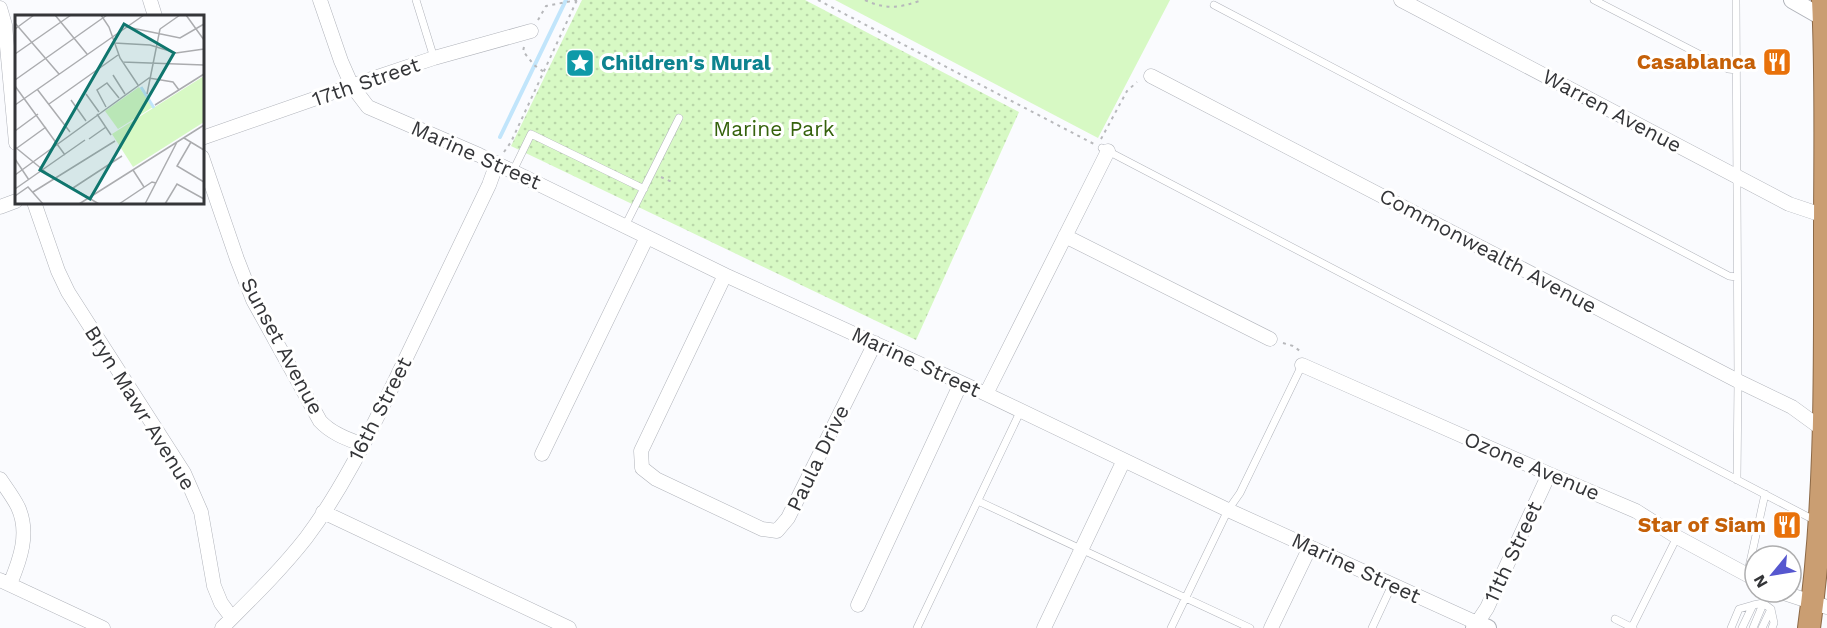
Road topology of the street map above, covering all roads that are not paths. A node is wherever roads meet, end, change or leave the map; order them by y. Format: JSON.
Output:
{"nodes":[{"id":1,"x":150,"y":0,"type":"edge"},
{"id":2,"x":320,"y":0,"type":"edge"},
{"id":3,"x":416,"y":0,"type":"edge"},
{"id":4,"x":1401,"y":0,"type":"edge"},
{"id":5,"x":1594,"y":0,"type":"edge"},
{"id":6,"x":1736,"y":0,"type":"edge"},
{"id":7,"x":1792,"y":0,"type":"edge"},
{"id":8,"x":1214,"y":5,"type":"dead end"},
{"id":9,"x":0,"y":8,"type":"edge"},
{"id":10,"x":1825,"y":13,"type":"edge"},
{"id":11,"x":155,"y":15,"type":"edge"},
{"id":12,"x":531,"y":31,"type":"road end"},
{"id":13,"x":435,"y":58,"type":"junction"},
{"id":14,"x":1737,"y":70,"type":"junction"},
{"id":15,"x":1151,"y":76,"type":"dead end"},
{"id":16,"x":352,"y":86,"type":"junction"},
{"id":17,"x":679,"y":118,"type":"dead end"},
{"id":18,"x":15,"y":132,"type":"edge"},
{"id":19,"x":204,"y":137,"type":"edge"},
{"id":20,"x":1826,"y":139,"type":"edge"},
{"id":21,"x":1105,"y":149,"type":"joint"},
{"id":22,"x":204,"y":163,"type":"edge"},
{"id":23,"x":497,"y":163,"type":"junction"},
{"id":24,"x":513,"y":171,"type":"junction"},
{"id":25,"x":1737,"y":177,"type":"junction"},
{"id":26,"x":644,"y":189,"type":"junction"},
{"id":27,"x":15,"y":201,"type":"edge"},
{"id":28,"x":35,"y":204,"type":"edge"},
{"id":29,"x":0,"y":207,"type":"edge"},
{"id":30,"x":1825,"y":216,"type":"junction"},
{"id":31,"x":625,"y":226,"type":"junction"},
{"id":32,"x":1065,"y":236,"type":"junction"},
{"id":33,"x":647,"y":237,"type":"junction"},
{"id":34,"x":725,"y":274,"type":"junction"},
{"id":35,"x":1736,"y":277,"type":"junction"},
{"id":36,"x":1270,"y":339,"type":"road end"},
{"id":37,"x":875,"y":343,"type":"junction"},
{"id":38,"x":1302,"y":365,"type":"joint"},
{"id":39,"x":1738,"y":381,"type":"junction"},
{"id":40,"x":961,"y":383,"type":"junction"},
{"id":41,"x":986,"y":394,"type":"junction"},
{"id":42,"x":1021,"y":410,"type":"junction"},
{"id":43,"x":1825,"y":431,"type":"edge"},
{"id":44,"x":363,"y":445,"type":"junction"},
{"id":45,"x":542,"y":454,"type":"dead end"},
{"id":46,"x":1124,"y":460,"type":"junction"},
{"id":47,"x":1549,"y":474,"type":"junction"},
{"id":48,"x":0,"y":478,"type":"edge"},
{"id":49,"x":1737,"y":480,"type":"junction"},
{"id":50,"x":1765,"y":494,"type":"junction"},
{"id":51,"x":978,"y":501,"type":"junction"},
{"id":52,"x":1228,"y":510,"type":"junction"},
{"id":53,"x":323,"y":512,"type":"junction"},
{"id":54,"x":1821,"y":526,"type":"junction"},
{"id":55,"x":1677,"y":537,"type":"junction"},
{"id":56,"x":1757,"y":544,"type":"edge"},
{"id":57,"x":1310,"y":547,"type":"junction"},
{"id":58,"x":1081,"y":549,"type":"junction"},
{"id":59,"x":1743,"y":574,"type":"edge"},
{"id":60,"x":5,"y":582,"type":"edge"},
{"id":61,"x":1392,"y":585,"type":"junction"},
{"id":62,"x":1185,"y":598,"type":"junction"},
{"id":63,"x":1803,"y":599,"type":"edge"},
{"id":64,"x":1758,"y":604,"type":"edge"},
{"id":65,"x":1763,"y":604,"type":"edge"},
{"id":66,"x":1764,"y":604,"type":"edge"},
{"id":67,"x":1820,"y":604,"type":"edge"},
{"id":68,"x":858,"y":605,"type":"dead end"},
{"id":69,"x":1753,"y":605,"type":"junction"},
{"id":70,"x":1771,"y":609,"type":"junction"},
{"id":71,"x":1615,"y":619,"type":"dead end"},
{"id":72,"x":227,"y":623,"type":"edge"},
{"id":73,"x":1480,"y":626,"type":"edge"},
{"id":74,"x":103,"y":628,"type":"edge"},
{"id":75,"x":569,"y":628,"type":"edge"},
{"id":76,"x":917,"y":628,"type":"edge"},
{"id":77,"x":1044,"y":628,"type":"edge"},
{"id":78,"x":1171,"y":628,"type":"edge"},
{"id":79,"x":1250,"y":628,"type":"edge"},
{"id":80,"x":1271,"y":628,"type":"edge"},
{"id":81,"x":1372,"y":628,"type":"edge"},
{"id":82,"x":1633,"y":628,"type":"edge"},
{"id":83,"x":1731,"y":628,"type":"edge"},
{"id":84,"x":1742,"y":628,"type":"edge"},
{"id":85,"x":1753,"y":628,"type":"edge"},
{"id":86,"x":1762,"y":628,"type":"edge"},
{"id":87,"x":1772,"y":628,"type":"edge"},
{"id":88,"x":1809,"y":628,"type":"edge"}],
"edges":[{"from":1,"to":11,"type":"street"},
{"from":2,"to":16,"type":"street","name":"Marine Street"},
{"from":3,"to":13,"type":"lane"},
{"from":4,"to":25,"type":"street","name":"Warren Avenue"},
{"from":5,"to":14,"type":"lane"},
{"from":6,"to":14,"type":"lane"},
{"from":7,"to":10,"type":"street"},
{"from":8,"to":35,"type":"lane"},
{"from":9,"to":18,"type":"street"},
{"from":10,"to":20,"type":"highway"},
{"from":12,"to":13,"type":"street","name":"17th Street"},
{"from":13,"to":16,"type":"street","name":"17th Street"},
{"from":14,"to":25,"type":"lane"},
{"from":15,"to":39,"type":"street","name":"Commonwealth Avenue"},
{"from":16,"to":19,"type":"street","name":"17th Street"},
{"from":16,"to":23,"type":"street","name":"Marine Street"},
{"from":17,"to":26,"type":"lane"},
{"from":20,"to":30,"type":"highway"},
{"from":21,"to":32,"type":"street"},
{"from":21,"to":49,"type":"lane"},
{"from":22,"to":44,"type":"street","name":"Sunset Avenue"},
{"from":23,"to":24,"type":"street","name":"Marine Street"},
{"from":23,"to":44,"type":"street","name":"16th Street"},
{"from":24,"to":26,"type":"lane"},
{"from":24,"to":31,"type":"street","name":"Marine Street"},
{"from":25,"to":30,"type":"street","name":"Warren Avenue"},
{"from":25,"to":35,"type":"lane"},
{"from":26,"to":31,"type":"lane"},
{"from":27,"to":29,"type":"street"},
{"from":28,"to":72,"type":"street","name":"Bryn Mawr Avenue"},
{"from":30,"to":43,"type":"highway"},
{"from":31,"to":33,"type":"street","name":"Marine Street"},
{"from":32,"to":36,"type":"street"},
{"from":32,"to":41,"type":"street"},
{"from":33,"to":34,"type":"street","name":"Marine Street"},
{"from":33,"to":45,"type":"street"},
{"from":34,"to":37,"type":"street","name":"Marine Street"},
{"from":34,"to":37,"type":"street","name":"Paula Drive"},
{"from":35,"to":39,"type":"lane"},
{"from":37,"to":40,"type":"street","name":"Marine Street"},
{"from":38,"to":47,"type":"street","name":"Ozone Avenue"},
{"from":38,"to":52,"type":"lane"},
{"from":39,"to":43,"type":"street","name":"Commonwealth Avenue"},
{"from":39,"to":49,"type":"lane"},
{"from":40,"to":41,"type":"street","name":"Marine Street"},
{"from":40,"to":68,"type":"street"},
{"from":41,"to":42,"type":"street","name":"Marine Street"},
{"from":42,"to":46,"type":"street","name":"Marine Street"},
{"from":42,"to":51,"type":"lane"},
{"from":43,"to":54,"type":"highway"},
{"from":44,"to":53,"type":"street","name":"16th Street"},
{"from":46,"to":52,"type":"street","name":"Marine Street"},
{"from":46,"to":58,"type":"street"},
{"from":47,"to":55,"type":"street","name":"Ozone Avenue"},
{"from":47,"to":73,"type":"street","name":"11th Street"},
{"from":48,"to":60,"type":"street"},
{"from":49,"to":50,"type":"lane"},
{"from":50,"to":54,"type":"lane"},
{"from":50,"to":56,"type":"lane"},
{"from":51,"to":58,"type":"lane"},
{"from":51,"to":76,"type":"lane"},
{"from":52,"to":57,"type":"street","name":"Marine Street"},
{"from":52,"to":62,"type":"lane"},
{"from":53,"to":72,"type":"street","name":"16th Street"},
{"from":53,"to":75,"type":"street"},
{"from":54,"to":67,"type":"highway"},
{"from":55,"to":59,"type":"street","name":"Ozone Avenue"},
{"from":55,"to":82,"type":"lane"},
{"from":57,"to":61,"type":"street","name":"Marine Street"},
{"from":57,"to":80,"type":"street"},
{"from":58,"to":62,"type":"lane"},
{"from":58,"to":77,"type":"street"},
{"from":60,"to":74,"type":"street"},
{"from":61,"to":73,"type":"street","name":"Marine Street"},
{"from":61,"to":81,"type":"lane"},
{"from":62,"to":78,"type":"lane"},
{"from":62,"to":79,"type":"lane"},
{"from":63,"to":67,"type":"street"},
{"from":64,"to":69,"type":"lane"},
{"from":65,"to":85,"type":"lane"},
{"from":66,"to":70,"type":"lane"},
{"from":67,"to":88,"type":"highway"},
{"from":69,"to":83,"type":"lane"},
{"from":69,"to":84,"type":"lane"},
{"from":70,"to":86,"type":"lane"},
{"from":70,"to":87,"type":"lane"},
{"from":71,"to":82,"type":"lane"}]}
